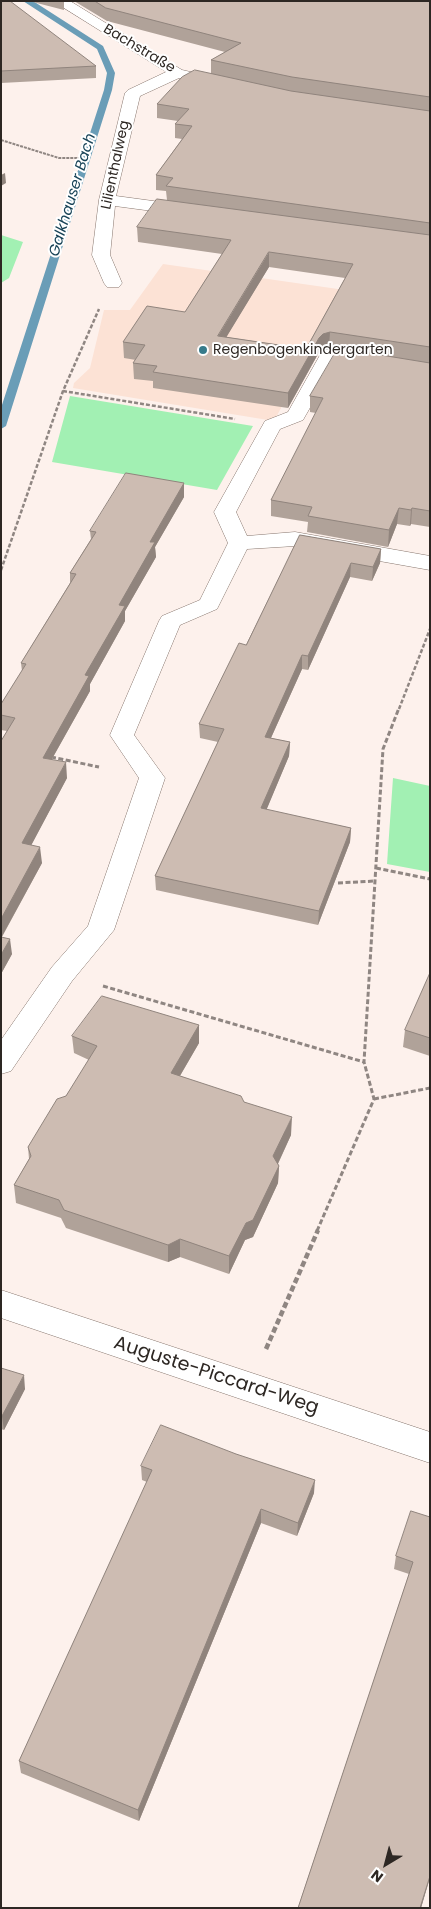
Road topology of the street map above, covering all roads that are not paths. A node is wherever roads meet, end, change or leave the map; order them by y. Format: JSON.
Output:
{"nodes":[{"id":1,"x":60,"y":1,"type":"edge"},
{"id":2,"x":91,"y":4,"type":"dead end"},
{"id":3,"x":75,"y":11,"type":"junction"},
{"id":4,"x":177,"y":73,"type":"junction"},
{"id":5,"x":234,"y":86,"type":"edge"},
{"id":6,"x":107,"y":200,"type":"junction"},
{"id":7,"x":203,"y":212,"type":"edge"},
{"id":8,"x":113,"y":283,"type":"road end"},
{"id":9,"x":430,"y":371,"type":"edge"},
{"id":10,"x":239,"y":543,"type":"junction"},
{"id":11,"x":430,"y":564,"type":"edge"},
{"id":12,"x":1,"y":1063,"type":"edge"},
{"id":13,"x":1,"y":1304,"type":"edge"},
{"id":14,"x":430,"y":1448,"type":"edge"}],
"edges":[{"from":1,"to":3,"type":"street","name":"Bachstraße"},
{"from":2,"to":3,"type":"street"},
{"from":3,"to":4,"type":"street","name":"Bachstraße"},
{"from":4,"to":5,"type":"street","name":"Bachstraße"},
{"from":4,"to":6,"type":"street","name":"Lilienthalweg"},
{"from":6,"to":7,"type":"street"},
{"from":6,"to":8,"type":"street","name":"Lilienthalweg"},
{"from":9,"to":10,"type":"street"},
{"from":10,"to":11,"type":"street"},
{"from":10,"to":12,"type":"street"},
{"from":13,"to":14,"type":"street","name":"Auguste-Piccard-Weg"}]}
